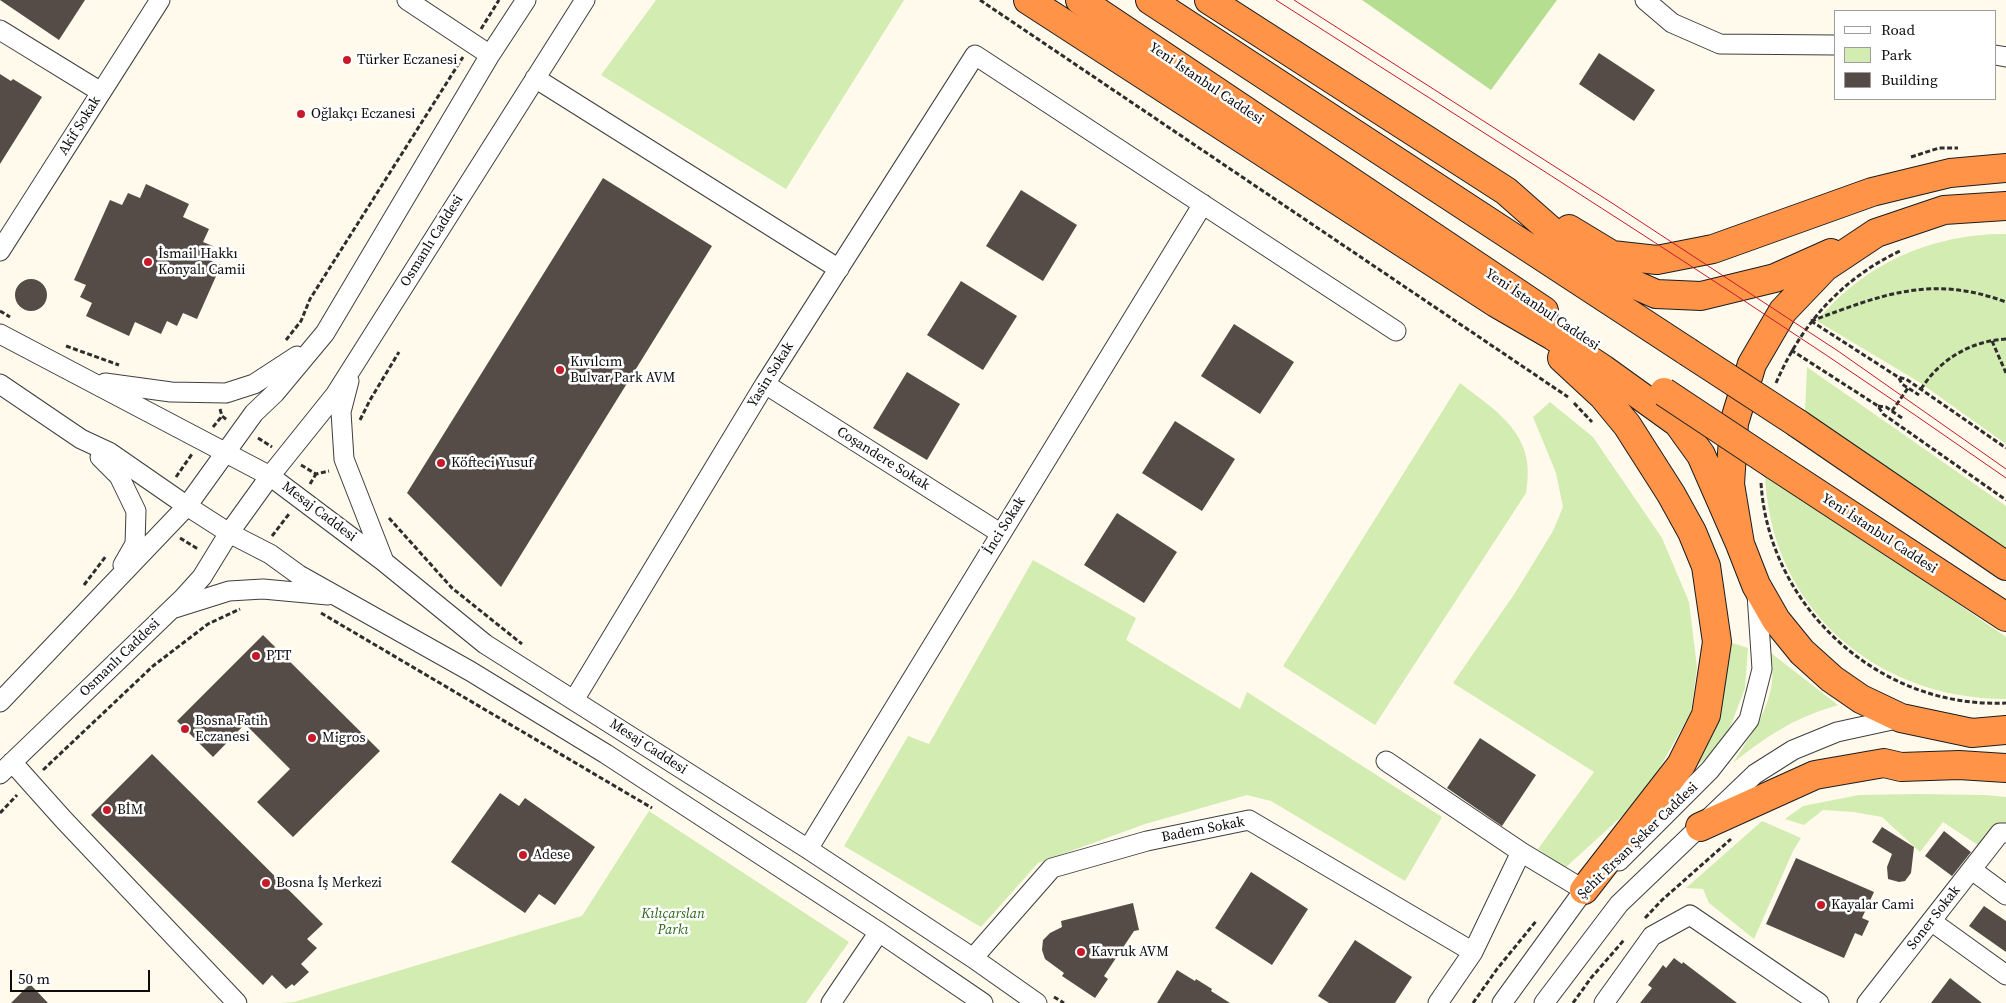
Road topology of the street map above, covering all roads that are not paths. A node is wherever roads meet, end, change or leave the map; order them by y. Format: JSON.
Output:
{"nodes":[{"id":1,"x":160,"y":0,"type":"edge"},
{"id":2,"x":406,"y":0,"type":"edge"},
{"id":3,"x":526,"y":0,"type":"edge"},
{"id":4,"x":585,"y":0,"type":"edge"},
{"id":5,"x":1028,"y":0,"type":"edge"},
{"id":6,"x":1080,"y":0,"type":"edge"},
{"id":7,"x":1150,"y":0,"type":"edge"},
{"id":8,"x":1209,"y":0,"type":"edge"},
{"id":9,"x":1645,"y":0,"type":"edge"},
{"id":10,"x":0,"y":30,"type":"edge"},
{"id":11,"x":1834,"y":45,"type":"edge"},
{"id":12,"x":490,"y":55,"type":"junction"},
{"id":13,"x":535,"y":78,"type":"junction"},
{"id":14,"x":101,"y":92,"type":"junction"},
{"id":15,"x":2006,"y":168,"type":"edge"},
{"id":16,"x":1506,"y":191,"type":"junction"},
{"id":17,"x":1203,"y":204,"type":"junction"},
{"id":18,"x":2006,"y":206,"type":"edge"},
{"id":19,"x":1876,"y":233,"type":"junction"},
{"id":20,"x":0,"y":251,"type":"edge"},
{"id":21,"x":839,"y":269,"type":"junction"},
{"id":22,"x":1496,"y":303,"type":"junction"},
{"id":23,"x":1396,"y":331,"type":"dead end"},
{"id":24,"x":326,"y":333,"type":"junction"},
{"id":25,"x":0,"y":334,"type":"edge"},
{"id":26,"x":353,"y":365,"type":"junction"},
{"id":27,"x":90,"y":381,"type":"junction"},
{"id":28,"x":0,"y":384,"type":"edge"},
{"id":29,"x":765,"y":384,"type":"junction"},
{"id":30,"x":81,"y":439,"type":"junction"},
{"id":31,"x":226,"y":451,"type":"junction"},
{"id":32,"x":270,"y":476,"type":"junction"},
{"id":33,"x":187,"y":506,"type":"junction"},
{"id":34,"x":229,"y":533,"type":"junction"},
{"id":35,"x":1000,"y":533,"type":"junction"},
{"id":36,"x":1740,"y":544,"type":"junction"},
{"id":37,"x":384,"y":561,"type":"junction"},
{"id":38,"x":2006,"y":566,"type":"edge"},
{"id":39,"x":113,"y":585,"type":"junction"},
{"id":40,"x":1756,"y":585,"type":"junction"},
{"id":41,"x":334,"y":595,"type":"junction"},
{"id":42,"x":172,"y":609,"type":"junction"},
{"id":43,"x":2006,"y":617,"type":"edge"},
{"id":44,"x":574,"y":700,"type":"junction"},
{"id":45,"x":0,"y":702,"type":"edge"},
{"id":46,"x":1901,"y":718,"type":"junction"},
{"id":47,"x":2006,"y":730,"type":"edge"},
{"id":48,"x":1386,"y":760,"type":"dead end"},
{"id":49,"x":6,"y":768,"type":"edge"},
{"id":50,"x":2006,"y":768,"type":"edge"},
{"id":51,"x":1700,"y":827,"type":"junction"},
{"id":52,"x":2003,"y":833,"type":"edge"},
{"id":53,"x":808,"y":849,"type":"junction"},
{"id":54,"x":1521,"y":852,"type":"junction"},
{"id":55,"x":1972,"y":870,"type":"junction"},
{"id":56,"x":1584,"y":890,"type":"junction"},
{"id":57,"x":2006,"y":895,"type":"edge"},
{"id":58,"x":1931,"y":921,"type":"junction"},
{"id":59,"x":879,"y":932,"type":"junction"},
{"id":60,"x":1473,"y":952,"type":"junction"},
{"id":61,"x":973,"y":958,"type":"junction"},
{"id":62,"x":2006,"y":975,"type":"edge"},
{"id":63,"x":237,"y":1003,"type":"edge"},
{"id":64,"x":831,"y":1003,"type":"edge"},
{"id":65,"x":983,"y":1003,"type":"edge"},
{"id":66,"x":1037,"y":1003,"type":"edge"},
{"id":67,"x":1438,"y":1003,"type":"edge"},
{"id":68,"x":1502,"y":1003,"type":"edge"},
{"id":69,"x":1544,"y":1003,"type":"edge"},
{"id":70,"x":1604,"y":1003,"type":"edge"},
{"id":71,"x":1819,"y":1003,"type":"edge"},
{"id":72,"x":1867,"y":1003,"type":"edge"}],
"edges":[{"from":1,"to":14,"type":"street","name":"Akif Sokak"},
{"from":2,"to":12,"type":"street"},
{"from":3,"to":12,"type":"street"},
{"from":4,"to":13,"type":"street","name":"Osmanlı Caddesi"},
{"from":5,"to":22,"type":"highway"},
{"from":6,"to":43,"type":"highway","name":"Yeni İstanbul Caddesi","bridge":true},
{"from":7,"to":38,"type":"highway","bridge":true},
{"from":8,"to":16,"type":"highway"},
{"from":9,"to":11,"type":"street"},
{"from":10,"to":14,"type":"street"},
{"from":12,"to":24,"type":"street"},
{"from":13,"to":21,"type":"street"},
{"from":13,"to":26,"type":"street","name":"Osmanlı Caddesi"},
{"from":14,"to":20,"type":"street","name":"Akif Sokak"},
{"from":15,"to":16,"type":"highway"},
{"from":16,"to":19,"type":"highway"},
{"from":17,"to":21,"type":"street","name":"Yasin Sokak"},
{"from":17,"to":23,"type":"street"},
{"from":17,"to":35,"type":"street","name":"İnci Sokak"},
{"from":18,"to":19,"type":"highway"},
{"from":19,"to":36,"type":"highway"},
{"from":21,"to":29,"type":"street","name":"Yasin Sokak"},
{"from":22,"to":36,"type":"highway"},
{"from":22,"to":56,"type":"highway"},
{"from":24,"to":27,"type":"street"},
{"from":24,"to":31,"type":"street"},
{"from":25,"to":27,"type":"street"},
{"from":26,"to":32,"type":"street","name":"Osmanlı Caddesi"},
{"from":26,"to":37,"type":"street"},
{"from":27,"to":31,"type":"street"},
{"from":28,"to":30,"type":"street"},
{"from":29,"to":35,"type":"street","name":"Coşandere Sokak"},
{"from":29,"to":44,"type":"street","name":"Yasin Sokak"},
{"from":30,"to":33,"type":"street"},
{"from":30,"to":39,"type":"street"},
{"from":31,"to":32,"type":"street","name":"Mesaj Caddesi"},
{"from":31,"to":33,"type":"street"},
{"from":32,"to":34,"type":"street","name":"Osmanlı Caddesi"},
{"from":32,"to":37,"type":"street","name":"Mesaj Caddesi"},
{"from":33,"to":34,"type":"street","name":"Mesaj Caddesi"},
{"from":33,"to":39,"type":"street"},
{"from":34,"to":41,"type":"street","name":"Mesaj Caddesi"},
{"from":34,"to":42,"type":"street","name":"Osmanlı Caddesi"},
{"from":35,"to":53,"type":"street","name":"İnci Sokak"},
{"from":36,"to":40,"type":"highway"},
{"from":37,"to":44,"type":"street","name":"Mesaj Caddesi"},
{"from":39,"to":45,"type":"street"},
{"from":40,"to":46,"type":"highway"},
{"from":40,"to":56,"type":"street","name":"Şehit Ersan Şeker Caddesi"},
{"from":41,"to":42,"type":"street"},
{"from":41,"to":59,"type":"street","name":"Mesaj Caddesi"},
{"from":42,"to":49,"type":"street","name":"Osmanlı Caddesi"},
{"from":44,"to":53,"type":"street","name":"Mesaj Caddesi"},
{"from":46,"to":47,"type":"highway"},
{"from":46,"to":51,"type":"street"},
{"from":48,"to":54,"type":"street"},
{"from":49,"to":63,"type":"street"},
{"from":50,"to":51,"type":"highway"},
{"from":51,"to":69,"type":"street"},
{"from":52,"to":55,"type":"street","name":"Soner Sokak"},
{"from":53,"to":61,"type":"street","name":"Mesaj Caddesi"},
{"from":54,"to":56,"type":"street"},
{"from":54,"to":60,"type":"street"},
{"from":55,"to":57,"type":"street"},
{"from":55,"to":58,"type":"street","name":"Soner Sokak"},
{"from":56,"to":68,"type":"street","name":"Şehit Ersan Şeker Caddesi"},
{"from":58,"to":62,"type":"street"},
{"from":58,"to":72,"type":"street","name":"Soner Sokak"},
{"from":59,"to":64,"type":"street"},
{"from":59,"to":65,"type":"street","name":"Mesaj Caddesi"},
{"from":60,"to":61,"type":"street","name":"Badem Sokak"},
{"from":60,"to":67,"type":"street"},
{"from":61,"to":66,"type":"street","name":"Mesaj Caddesi"},
{"from":70,"to":71,"type":"street"}]}
